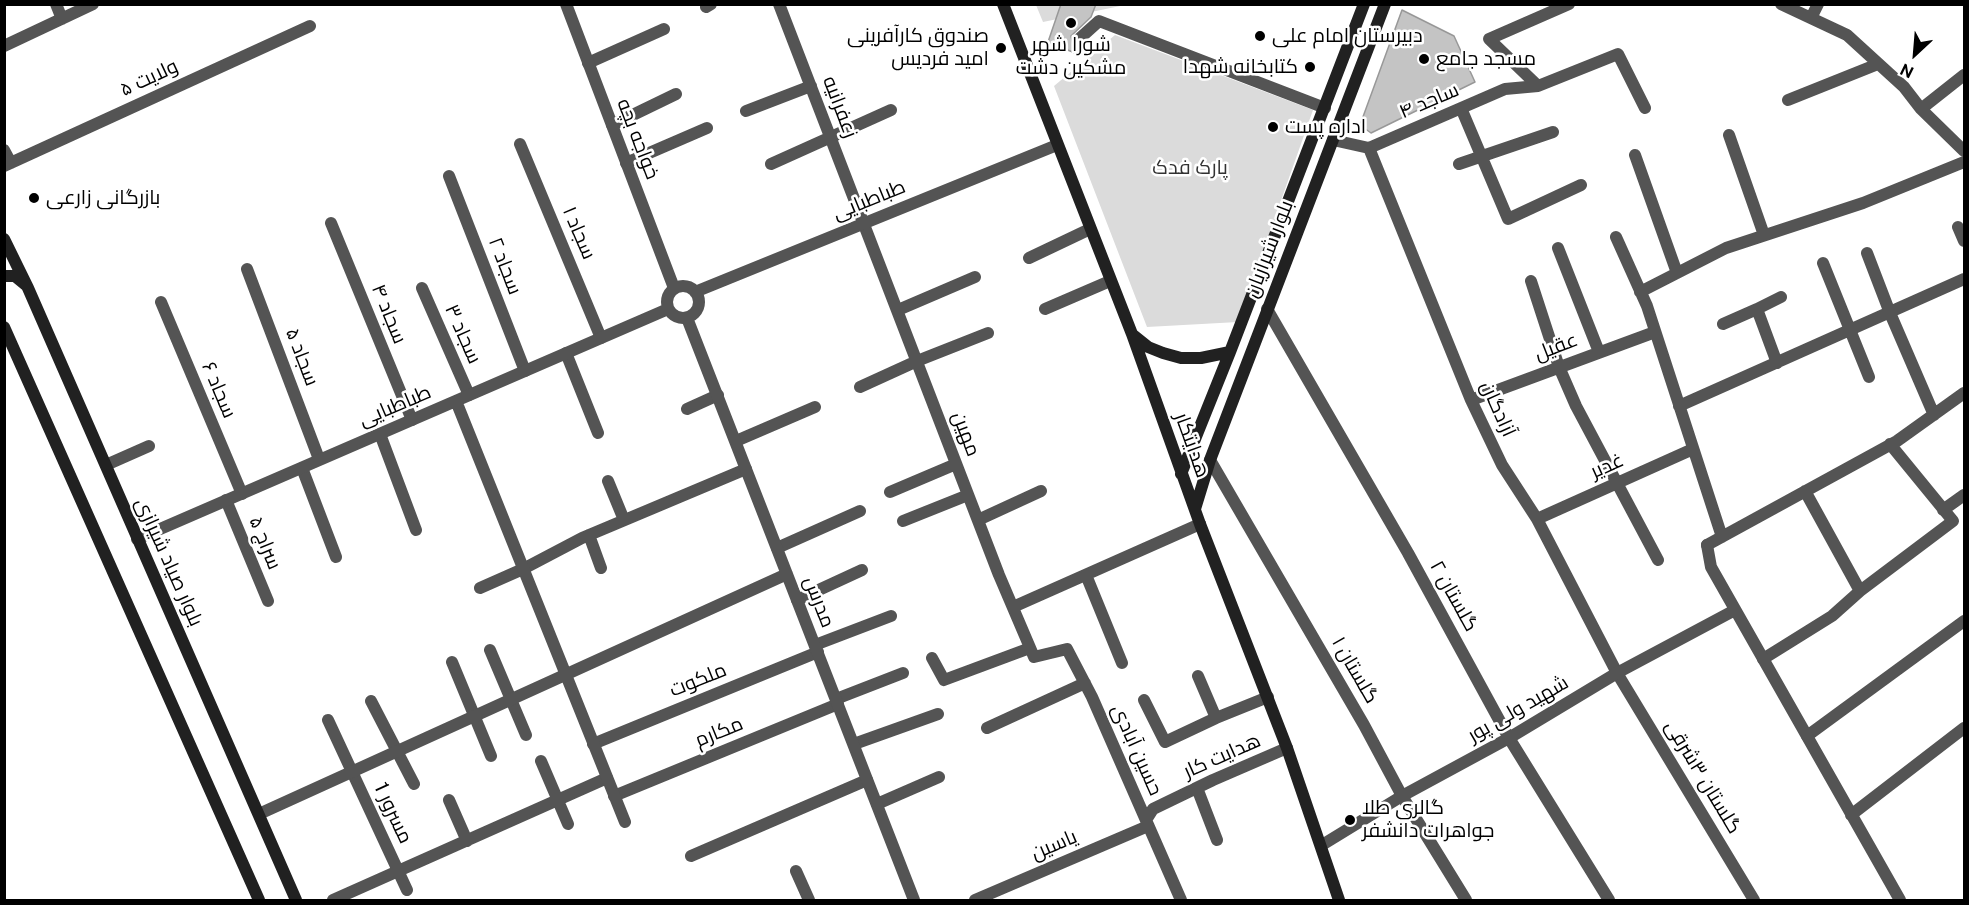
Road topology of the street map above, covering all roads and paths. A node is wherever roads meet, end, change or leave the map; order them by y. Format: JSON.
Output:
{"nodes":[{"id":1,"x":56,"y":4,"type":"edge"},
{"id":2,"x":93,"y":4,"type":"edge"},
{"id":3,"x":566,"y":4,"type":"edge"},
{"id":4,"x":779,"y":4,"type":"edge"},
{"id":5,"x":1003,"y":4,"type":"edge"},
{"id":6,"x":1364,"y":4,"type":"edge"},
{"id":7,"x":1384,"y":4,"type":"edge"},
{"id":8,"x":1569,"y":4,"type":"edge"},
{"id":9,"x":1781,"y":4,"type":"edge"},
{"id":10,"x":1818,"y":4,"type":"edge"},
{"id":11,"x":1811,"y":18,"type":"junction"},
{"id":12,"x":62,"y":19,"type":"junction"},
{"id":13,"x":310,"y":26,"type":"dead end"},
{"id":14,"x":664,"y":29,"type":"dead end"},
{"id":15,"x":1079,"y":39,"type":"dead end"},
{"id":16,"x":4,"y":45,"type":"edge"},
{"id":17,"x":588,"y":63,"type":"junction"},
{"id":18,"x":1878,"y":64,"type":"junction"},
{"id":19,"x":1965,"y":75,"type":"edge"},
{"id":20,"x":811,"y":86,"type":"junction"},
{"id":21,"x":1538,"y":86,"type":"junction"},
{"id":22,"x":676,"y":94,"type":"dead end"},
{"id":23,"x":1788,"y":100,"type":"dead end"},
{"id":24,"x":1325,"y":108,"type":"junction"},
{"id":25,"x":1461,"y":108,"type":"junction"},
{"id":26,"x":1645,"y":108,"type":"dead end"},
{"id":27,"x":1921,"y":109,"type":"junction"},
{"id":28,"x":891,"y":110,"type":"dead end"},
{"id":29,"x":746,"y":111,"type":"dead end"},
{"id":30,"x":612,"y":125,"type":"junction"},
{"id":31,"x":706,"y":128,"type":"dead end"},
{"id":32,"x":1553,"y":132,"type":"dead end"},
{"id":33,"x":1729,"y":135,"type":"dead end"},
{"id":34,"x":830,"y":136,"type":"junction"},
{"id":35,"x":1333,"y":140,"type":"junction"},
{"id":36,"x":520,"y":144,"type":"dead end"},
{"id":37,"x":1057,"y":145,"type":"junction"},
{"id":38,"x":1370,"y":148,"type":"junction"},
{"id":39,"x":4,"y":150,"type":"edge"},
{"id":40,"x":1965,"y":151,"type":"edge"},
{"id":41,"x":1635,"y":154,"type":"dead end"},
{"id":42,"x":1481,"y":157,"type":"junction"},
{"id":43,"x":1965,"y":162,"type":"edge"},
{"id":44,"x":626,"y":163,"type":"junction"},
{"id":45,"x":771,"y":164,"type":"dead end"},
{"id":46,"x":1459,"y":164,"type":"dead end"},
{"id":47,"x":8,"y":165,"type":"edge"},
{"id":48,"x":449,"y":176,"type":"dead end"},
{"id":49,"x":1581,"y":184,"type":"dead end"},
{"id":50,"x":331,"y":223,"type":"dead end"},
{"id":51,"x":864,"y":223,"type":"junction"},
{"id":52,"x":1958,"y":227,"type":"dead end"},
{"id":53,"x":1090,"y":229,"type":"junction"},
{"id":54,"x":1764,"y":235,"type":"junction"},
{"id":55,"x":1616,"y":237,"type":"dead end"},
{"id":56,"x":4,"y":239,"type":"edge"},
{"id":57,"x":1965,"y":241,"type":"edge"},
{"id":58,"x":1558,"y":248,"type":"dead end"},
{"id":59,"x":1868,"y":253,"type":"dead end"},
{"id":60,"x":1029,"y":258,"type":"dead end"},
{"id":61,"x":1823,"y":264,"type":"dead end"},
{"id":62,"x":247,"y":268,"type":"dead end"},
{"id":63,"x":1677,"y":273,"type":"junction"},
{"id":64,"x":4,"y":276,"type":"edge"},
{"id":65,"x":975,"y":277,"type":"dead end"},
{"id":66,"x":1965,"y":279,"type":"edge"},
{"id":67,"x":1110,"y":281,"type":"junction"},
{"id":68,"x":1531,"y":281,"type":"dead end"},
{"id":69,"x":28,"y":288,"type":"junction"},
{"id":70,"x":422,"y":288,"type":"dead end"},
{"id":71,"x":674,"y":288,"type":"junction"},
{"id":72,"x":695,"y":292,"type":"junction"},
{"id":73,"x":1640,"y":292,"type":"junction"},
{"id":74,"x":1781,"y":297,"type":"dead end"},
{"id":75,"x":161,"y":302,"type":"dead end"},
{"id":76,"x":668,"y":309,"type":"junction"},
{"id":77,"x":1045,"y":309,"type":"dead end"},
{"id":78,"x":1267,"y":309,"type":"junction"},
{"id":79,"x":1757,"y":309,"type":"junction"},
{"id":80,"x":897,"y":310,"type":"junction"},
{"id":81,"x":1890,"y":313,"type":"junction"},
{"id":82,"x":687,"y":318,"type":"junction"},
{"id":83,"x":1723,"y":324,"type":"dead end"},
{"id":84,"x":4,"y":327,"type":"edge"},
{"id":85,"x":1850,"y":331,"type":"junction"},
{"id":86,"x":1655,"y":332,"type":"junction"},
{"id":87,"x":988,"y":333,"type":"dead end"},
{"id":88,"x":1132,"y":334,"type":"junction"},
{"id":89,"x":601,"y":338,"type":"junction"},
{"id":90,"x":1230,"y":352,"type":"junction"},
{"id":91,"x":1599,"y":352,"type":"junction"},
{"id":92,"x":566,"y":353,"type":"junction"},
{"id":93,"x":917,"y":361,"type":"junction"},
{"id":94,"x":1777,"y":363,"type":"junction"},
{"id":95,"x":1560,"y":368,"type":"junction"},
{"id":96,"x":525,"y":370,"type":"junction"},
{"id":97,"x":1869,"y":377,"type":"dead end"},
{"id":98,"x":860,"y":387,"type":"dead end"},
{"id":99,"x":1965,"y":393,"type":"edge"},
{"id":100,"x":469,"y":395,"type":"junction"},
{"id":101,"x":718,"y":395,"type":"junction"},
{"id":102,"x":1472,"y":400,"type":"junction"},
{"id":103,"x":456,"y":401,"type":"junction"},
{"id":104,"x":1679,"y":406,"type":"junction"},
{"id":105,"x":815,"y":407,"type":"dead end"},
{"id":106,"x":687,"y":409,"type":"dead end"},
{"id":107,"x":1934,"y":415,"type":"junction"},
{"id":108,"x":412,"y":420,"type":"junction"},
{"id":109,"x":598,"y":433,"type":"dead end"},
{"id":110,"x":380,"y":434,"type":"junction"},
{"id":111,"x":736,"y":441,"type":"junction"},
{"id":112,"x":1890,"y":444,"type":"junction"},
{"id":113,"x":149,"y":446,"type":"dead end"},
{"id":114,"x":1694,"y":449,"type":"junction"},
{"id":115,"x":1189,"y":452,"type":"junction"},
{"id":116,"x":319,"y":459,"type":"junction"},
{"id":117,"x":1209,"y":460,"type":"junction"},
{"id":118,"x":956,"y":464,"type":"junction"},
{"id":119,"x":106,"y":465,"type":"junction"},
{"id":120,"x":302,"y":468,"type":"junction"},
{"id":121,"x":746,"y":469,"type":"junction"},
{"id":122,"x":1181,"y":474,"type":"junction"},
{"id":123,"x":608,"y":481,"type":"dead end"},
{"id":124,"x":1617,"y":483,"type":"junction"},
{"id":125,"x":1041,"y":491,"type":"dead end"},
{"id":126,"x":1804,"y":491,"type":"junction"},
{"id":127,"x":890,"y":492,"type":"dead end"},
{"id":128,"x":242,"y":494,"type":"junction"},
{"id":129,"x":968,"y":495,"type":"junction"},
{"id":130,"x":1965,"y":495,"type":"edge"},
{"id":131,"x":226,"y":500,"type":"junction"},
{"id":132,"x":1195,"y":509,"type":"junction"},
{"id":133,"x":1943,"y":510,"type":"junction"},
{"id":134,"x":860,"y":511,"type":"dead end"},
{"id":135,"x":1537,"y":519,"type":"junction"},
{"id":136,"x":624,"y":520,"type":"junction"},
{"id":137,"x":978,"y":520,"type":"junction"},
{"id":138,"x":903,"y":521,"type":"dead end"},
{"id":139,"x":1200,"y":524,"type":"junction"},
{"id":140,"x":416,"y":530,"type":"dead end"},
{"id":141,"x":589,"y":535,"type":"junction"},
{"id":142,"x":1722,"y":537,"type":"junction"},
{"id":143,"x":137,"y":539,"type":"junction"},
{"id":144,"x":777,"y":548,"type":"junction"},
{"id":145,"x":336,"y":557,"type":"dead end"},
{"id":146,"x":1658,"y":560,"type":"dead end"},
{"id":147,"x":601,"y":568,"type":"dead end"},
{"id":148,"x":523,"y":569,"type":"junction"},
{"id":149,"x":862,"y":570,"type":"dead end"},
{"id":150,"x":787,"y":574,"type":"junction"},
{"id":151,"x":1086,"y":575,"type":"junction"},
{"id":152,"x":480,"y":588,"type":"dead end"},
{"id":153,"x":1860,"y":591,"type":"junction"},
{"id":154,"x":797,"y":600,"type":"junction"},
{"id":155,"x":268,"y":601,"type":"dead end"},
{"id":156,"x":1012,"y":607,"type":"junction"},
{"id":157,"x":1736,"y":610,"type":"junction"},
{"id":158,"x":891,"y":616,"type":"dead end"},
{"id":159,"x":1965,"y":621,"type":"edge"},
{"id":160,"x":816,"y":649,"type":"junction"},
{"id":161,"x":490,"y":650,"type":"dead end"},
{"id":162,"x":1032,"y":653,"type":"junction"},
{"id":163,"x":932,"y":658,"type":"dead end"},
{"id":164,"x":1763,"y":659,"type":"junction"},
{"id":165,"x":452,"y":662,"type":"dead end"},
{"id":166,"x":1122,"y":663,"type":"dead end"},
{"id":167,"x":903,"y":673,"type":"dead end"},
{"id":168,"x":1617,"y":673,"type":"junction"},
{"id":169,"x":566,"y":674,"type":"junction"},
{"id":170,"x":1198,"y":676,"type":"dead end"},
{"id":171,"x":1085,"y":683,"type":"junction"},
{"id":172,"x":1268,"y":697,"type":"junction"},
{"id":173,"x":510,"y":700,"type":"junction"},
{"id":174,"x":1144,"y":700,"type":"dead end"},
{"id":175,"x":371,"y":701,"type":"dead end"},
{"id":176,"x":837,"y":702,"type":"junction"},
{"id":177,"x":938,"y":714,"type":"dead end"},
{"id":178,"x":475,"y":716,"type":"junction"},
{"id":179,"x":1216,"y":718,"type":"junction"},
{"id":180,"x":328,"y":720,"type":"dead end"},
{"id":181,"x":987,"y":728,"type":"dead end"},
{"id":182,"x":1965,"y":728,"type":"edge"},
{"id":183,"x":526,"y":735,"type":"dead end"},
{"id":184,"x":1807,"y":736,"type":"junction"},
{"id":185,"x":1509,"y":738,"type":"junction"},
{"id":186,"x":593,"y":744,"type":"junction"},
{"id":187,"x":854,"y":744,"type":"junction"},
{"id":188,"x":1287,"y":748,"type":"junction"},
{"id":189,"x":398,"y":751,"type":"junction"},
{"id":190,"x":492,"y":756,"type":"dead end"},
{"id":191,"x":541,"y":760,"type":"dead end"},
{"id":192,"x":352,"y":771,"type":"junction"},
{"id":193,"x":939,"y":777,"type":"dead end"},
{"id":194,"x":607,"y":778,"type":"junction"},
{"id":195,"x":867,"y":780,"type":"junction"},
{"id":196,"x":414,"y":784,"type":"dead end"},
{"id":197,"x":1197,"y":788,"type":"junction"},
{"id":198,"x":614,"y":796,"type":"junction"},
{"id":199,"x":1402,"y":796,"type":"junction"},
{"id":200,"x":449,"y":800,"type":"dead end"},
{"id":201,"x":558,"y":800,"type":"junction"},
{"id":202,"x":877,"y":804,"type":"junction"},
{"id":203,"x":259,"y":814,"type":"junction"},
{"id":204,"x":1851,"y":815,"type":"junction"},
{"id":205,"x":625,"y":822,"type":"dead end"},
{"id":206,"x":1147,"y":823,"type":"junction"},
{"id":207,"x":568,"y":824,"type":"dead end"},
{"id":208,"x":1217,"y":840,"type":"dead end"},
{"id":209,"x":467,"y":841,"type":"junction"},
{"id":210,"x":1322,"y":845,"type":"junction"},
{"id":211,"x":691,"y":856,"type":"dead end"},
{"id":212,"x":398,"y":872,"type":"junction"},
{"id":213,"x":796,"y":872,"type":"dead end"},
{"id":214,"x":407,"y":890,"type":"dead end"},
{"id":215,"x":259,"y":900,"type":"edge"},
{"id":216,"x":296,"y":900,"type":"edge"},
{"id":217,"x":333,"y":900,"type":"edge"},
{"id":218,"x":809,"y":900,"type":"edge"},
{"id":219,"x":914,"y":900,"type":"edge"},
{"id":220,"x":975,"y":900,"type":"edge"},
{"id":221,"x":1181,"y":900,"type":"edge"},
{"id":222,"x":1339,"y":900,"type":"edge"},
{"id":223,"x":1466,"y":900,"type":"edge"},
{"id":224,"x":1609,"y":900,"type":"edge"},
{"id":225,"x":1754,"y":900,"type":"edge"},
{"id":226,"x":1900,"y":900,"type":"edge"}],
"edges":[{"from":1,"to":12,"type":"street"},
{"from":2,"to":12,"type":"street"},
{"from":3,"to":17,"type":"street","name":"خواجه بچه"},
{"from":4,"to":20,"type":"street","name":"زعفرانیه"},
{"from":5,"to":37,"type":"main road","name":"هدایتکار"},
{"from":6,"to":24,"type":"main road","name":"بلوار شیرازیان"},
{"from":7,"to":35,"type":"main road","name":"بلوار شیرازیان"},
{"from":8,"to":21,"type":"street"},
{"from":9,"to":11,"type":"street"},
{"from":10,"to":11,"type":"street"},
{"from":11,"to":18,"type":"street"},
{"from":12,"to":16,"type":"street"},
{"from":13,"to":47,"type":"street","name":"ولایت ۵"},
{"from":14,"to":17,"type":"street"},
{"from":15,"to":24,"type":"street"},
{"from":17,"to":30,"type":"street","name":"خواجه بچه"},
{"from":18,"to":23,"type":"street"},
{"from":18,"to":27,"type":"street"},
{"from":19,"to":27,"type":"street"},
{"from":20,"to":29,"type":"street"},
{"from":20,"to":34,"type":"street","name":"زعفرانیه"},
{"from":21,"to":25,"type":"street","name":"ساجد ۴"},
{"from":21,"to":26,"type":"street","name":"ساجد ۴"},
{"from":22,"to":30,"type":"street"},
{"from":24,"to":90,"type":"main road","name":"بلوار شیرازیان"},
{"from":25,"to":38,"type":"street","name":"ساجد ۴"},
{"from":25,"to":42,"type":"street"},
{"from":27,"to":40,"type":"street"},
{"from":28,"to":34,"type":"street"},
{"from":30,"to":44,"type":"street","name":"خواجه بچه"},
{"from":31,"to":44,"type":"street"},
{"from":32,"to":42,"type":"street"},
{"from":33,"to":54,"type":"street"},
{"from":34,"to":45,"type":"street"},
{"from":34,"to":51,"type":"street","name":"زعفرانیه"},
{"from":35,"to":38,"type":"street"},
{"from":35,"to":78,"type":"main road","name":"بلوار شیرازیان"},
{"from":36,"to":89,"type":"street","name":"سجاد ۱"},
{"from":37,"to":51,"type":"street","name":"طباطبایی"},
{"from":37,"to":53,"type":"main road","name":"هدایتکار"},
{"from":38,"to":102,"type":"street","name":"آزادگان"},
{"from":39,"to":47,"type":"street"},
{"from":41,"to":63,"type":"street"},
{"from":42,"to":46,"type":"street"},
{"from":42,"to":49,"type":"street"},
{"from":43,"to":54,"type":"street"},
{"from":44,"to":71,"type":"street","name":"خواجه بچه"},
{"from":48,"to":96,"type":"street","name":"سجاد ۲"},
{"from":50,"to":108,"type":"street","name":"سجاد ۴"},
{"from":51,"to":72,"type":"street","name":"طباطبایی"},
{"from":51,"to":80,"type":"street","name":"مهین"},
{"from":52,"to":57,"type":"street"},
{"from":53,"to":60,"type":"street"},
{"from":53,"to":67,"type":"main road","name":"هدایتکار"},
{"from":54,"to":63,"type":"street"},
{"from":55,"to":73,"type":"street"},
{"from":56,"to":69,"type":"main road","name":"بلوار صیاد شیرازی"},
{"from":58,"to":91,"type":"street"},
{"from":59,"to":81,"type":"street"},
{"from":61,"to":85,"type":"street"},
{"from":62,"to":116,"type":"street","name":"سجاد ۵"},
{"from":63,"to":73,"type":"street"},
{"from":64,"to":69,"type":"main road"},
{"from":65,"to":80,"type":"street"},
{"from":66,"to":81,"type":"street"},
{"from":67,"to":77,"type":"street"},
{"from":67,"to":88,"type":"main road","name":"هدایتکار"},
{"from":68,"to":95,"type":"street"},
{"from":69,"to":119,"type":"main road","name":"بلوار صیاد شیرازی"},
{"from":70,"to":100,"type":"street","name":"سجاد ۳"},
{"from":71,"to":72,"type":"street"},
{"from":71,"to":76,"type":"street"},
{"from":72,"to":82,"type":"street"},
{"from":73,"to":86,"type":"street"},
{"from":74,"to":79,"type":"street"},
{"from":75,"to":128,"type":"street","name":"سجاد ۶"},
{"from":76,"to":82,"type":"street"},
{"from":76,"to":89,"type":"street","name":"طباطبایی"},
{"from":78,"to":117,"type":"main road","name":"بلوار شیرازیان"},
{"from":78,"to":185,"type":"street","name":"گلستان ۲"},
{"from":79,"to":83,"type":"street"},
{"from":79,"to":94,"type":"street"},
{"from":80,"to":93,"type":"street","name":"مهین"},
{"from":81,"to":85,"type":"street"},
{"from":81,"to":107,"type":"street"},
{"from":82,"to":101,"type":"street","name":"مدرس"},
{"from":84,"to":215,"type":"main road"},
{"from":85,"to":94,"type":"street"},
{"from":85,"to":97,"type":"street"},
{"from":86,"to":91,"type":"street","name":"عقیل"},
{"from":86,"to":104,"type":"street"},
{"from":87,"to":93,"type":"street"},
{"from":88,"to":90,"type":"main road"},
{"from":88,"to":122,"type":"main road","name":"هدایتکار"},
{"from":89,"to":92,"type":"street","name":"طباطبایی"},
{"from":90,"to":115,"type":"main road","name":"بلوار شیرازیان"},
{"from":91,"to":95,"type":"street","name":"عقیل"},
{"from":92,"to":96,"type":"street","name":"طباطبایی"},
{"from":92,"to":109,"type":"street"},
{"from":93,"to":98,"type":"street"},
{"from":93,"to":118,"type":"street","name":"مهین"},
{"from":94,"to":104,"type":"street"},
{"from":95,"to":102,"type":"street","name":"عقیل"},
{"from":95,"to":124,"type":"street"},
{"from":96,"to":100,"type":"street","name":"طباطبایی"},
{"from":99,"to":107,"type":"street"},
{"from":100,"to":103,"type":"street","name":"طباطبایی"},
{"from":101,"to":106,"type":"street"},
{"from":101,"to":111,"type":"street","name":"مدرس"},
{"from":102,"to":135,"type":"street","name":"آزادگان"},
{"from":103,"to":108,"type":"street","name":"طباطبایی"},
{"from":103,"to":148,"type":"street"},
{"from":104,"to":114,"type":"street"},
{"from":105,"to":111,"type":"street"},
{"from":107,"to":112,"type":"street"},
{"from":108,"to":110,"type":"street","name":"طباطبایی"},
{"from":110,"to":116,"type":"street","name":"طباطبایی"},
{"from":110,"to":140,"type":"street"},
{"from":111,"to":121,"type":"street","name":"مدرس"},
{"from":112,"to":126,"type":"street"},
{"from":112,"to":133,"type":"street"},
{"from":113,"to":119,"type":"street"},
{"from":114,"to":124,"type":"street","name":"غدیر"},
{"from":114,"to":142,"type":"street"},
{"from":115,"to":117,"type":"main road"},
{"from":115,"to":122,"type":"main road","name":"بلوار شیرازیان"},
{"from":116,"to":120,"type":"street","name":"طباطبایی"},
{"from":117,"to":132,"type":"main road","name":"بلوار شیرازیان"},
{"from":117,"to":199,"type":"street","name":"گلستان ۱"},
{"from":118,"to":127,"type":"street"},
{"from":118,"to":129,"type":"street","name":"مهین"},
{"from":119,"to":143,"type":"main road","name":"بلوار صیاد شیرازی"},
{"from":120,"to":128,"type":"street","name":"طباطبایی"},
{"from":120,"to":145,"type":"street"},
{"from":121,"to":136,"type":"street"},
{"from":121,"to":144,"type":"street","name":"مدرس"},
{"from":122,"to":132,"type":"main road","name":"هدایتکار"},
{"from":123,"to":136,"type":"street"},
{"from":124,"to":135,"type":"street","name":"غدیر"},
{"from":124,"to":146,"type":"street"},
{"from":125,"to":137,"type":"street"},
{"from":126,"to":142,"type":"street"},
{"from":126,"to":153,"type":"street"},
{"from":128,"to":131,"type":"street","name":"طباطبایی"},
{"from":129,"to":137,"type":"street","name":"مهین"},
{"from":129,"to":138,"type":"street"},
{"from":130,"to":133,"type":"street"},
{"from":131,"to":143,"type":"street","name":"طباطبایی"},
{"from":131,"to":155,"type":"street","name":"سراج ۵"},
{"from":132,"to":139,"type":"main road","name":"هدایتکار"},
{"from":133,"to":153,"type":"street"},
{"from":134,"to":144,"type":"street"},
{"from":135,"to":168,"type":"street","name":"آزادگان"},
{"from":136,"to":141,"type":"street"},
{"from":137,"to":156,"type":"street","name":"مهین"},
{"from":139,"to":151,"type":"street"},
{"from":139,"to":172,"type":"main road","name":"هدایتکار"},
{"from":141,"to":147,"type":"street"},
{"from":141,"to":148,"type":"street"},
{"from":142,"to":157,"type":"street"},
{"from":143,"to":203,"type":"main road","name":"بلوار صیاد شیرازی"},
{"from":144,"to":150,"type":"street","name":"مدرس"},
{"from":148,"to":152,"type":"street"},
{"from":148,"to":169,"type":"street"},
{"from":149,"to":154,"type":"street"},
{"from":150,"to":154,"type":"street","name":"مدرس"},
{"from":150,"to":169,"type":"street"},
{"from":151,"to":156,"type":"street"},
{"from":151,"to":166,"type":"street"},
{"from":153,"to":164,"type":"street"},
{"from":154,"to":160,"type":"street","name":"مدرس"},
{"from":156,"to":162,"type":"street","name":"مهین"},
{"from":157,"to":164,"type":"street"},
{"from":157,"to":168,"type":"street","name":"شهید ولی پور"},
{"from":158,"to":160,"type":"street","name":"ملکوت"},
{"from":159,"to":184,"type":"street"},
{"from":160,"to":176,"type":"street","name":"مدرس"},
{"from":160,"to":186,"type":"street","name":"ملکوت"},
{"from":161,"to":173,"type":"street"},
{"from":162,"to":163,"type":"street"},
{"from":162,"to":171,"type":"street","name":"حسین آبادی"},
{"from":164,"to":184,"type":"street"},
{"from":165,"to":178,"type":"street"},
{"from":167,"to":176,"type":"street","name":"مکارم"},
{"from":168,"to":185,"type":"street","name":"شهید ولی پور"},
{"from":168,"to":225,"type":"street","name":"گلستان ۳شرقی"},
{"from":169,"to":173,"type":"street"},
{"from":169,"to":186,"type":"street"},
{"from":170,"to":179,"type":"street"},
{"from":171,"to":181,"type":"street"},
{"from":171,"to":206,"type":"street","name":"حسین آبادی"},
{"from":172,"to":179,"type":"street"},
{"from":172,"to":188,"type":"main road","name":"هدایتکار"},
{"from":173,"to":178,"type":"street"},
{"from":173,"to":183,"type":"street"},
{"from":174,"to":179,"type":"street"},
{"from":175,"to":189,"type":"street"},
{"from":176,"to":187,"type":"street","name":"مدرس"},
{"from":176,"to":198,"type":"street","name":"مکارم"},
{"from":177,"to":187,"type":"street"},
{"from":178,"to":189,"type":"street"},
{"from":178,"to":190,"type":"street"},
{"from":180,"to":192,"type":"street","name":"مسرور 1"},
{"from":182,"to":204,"type":"street"},
{"from":184,"to":204,"type":"street"},
{"from":185,"to":199,"type":"street","name":"شهید ولی پور"},
{"from":185,"to":224,"type":"street","name":"گلستان ۲"},
{"from":186,"to":194,"type":"street"},
{"from":187,"to":195,"type":"street","name":"مدرس"},
{"from":188,"to":197,"type":"street","name":"هدایت کار"},
{"from":188,"to":210,"type":"main road","name":"هدایتکار"},
{"from":189,"to":192,"type":"street"},
{"from":189,"to":196,"type":"street"},
{"from":191,"to":201,"type":"street"},
{"from":192,"to":203,"type":"street"},
{"from":192,"to":212,"type":"street","name":"مسرور 1"},
{"from":193,"to":202,"type":"street"},
{"from":194,"to":198,"type":"street"},
{"from":194,"to":201,"type":"street"},
{"from":195,"to":202,"type":"street","name":"مدرس"},
{"from":195,"to":211,"type":"street"},
{"from":197,"to":206,"type":"street","name":"هدایت کار"},
{"from":197,"to":208,"type":"street"},
{"from":198,"to":205,"type":"street"},
{"from":199,"to":210,"type":"street","name":"شهید ولی پور"},
{"from":199,"to":223,"type":"street","name":"گلستان ۱"},
{"from":200,"to":209,"type":"street"},
{"from":201,"to":207,"type":"street"},
{"from":201,"to":209,"type":"street"},
{"from":202,"to":219,"type":"street","name":"مدرس"},
{"from":203,"to":216,"type":"main road","name":"بلوار صیاد شیرازی"},
{"from":204,"to":226,"type":"street"},
{"from":206,"to":220,"type":"street","name":"یاسین"},
{"from":206,"to":221,"type":"street","name":"حسین آبادی"},
{"from":209,"to":212,"type":"street"},
{"from":210,"to":222,"type":"main road","name":"هدایتکار"},
{"from":212,"to":214,"type":"street","name":"مسرور 1"},
{"from":212,"to":217,"type":"street"},
{"from":213,"to":218,"type":"street"}]}
